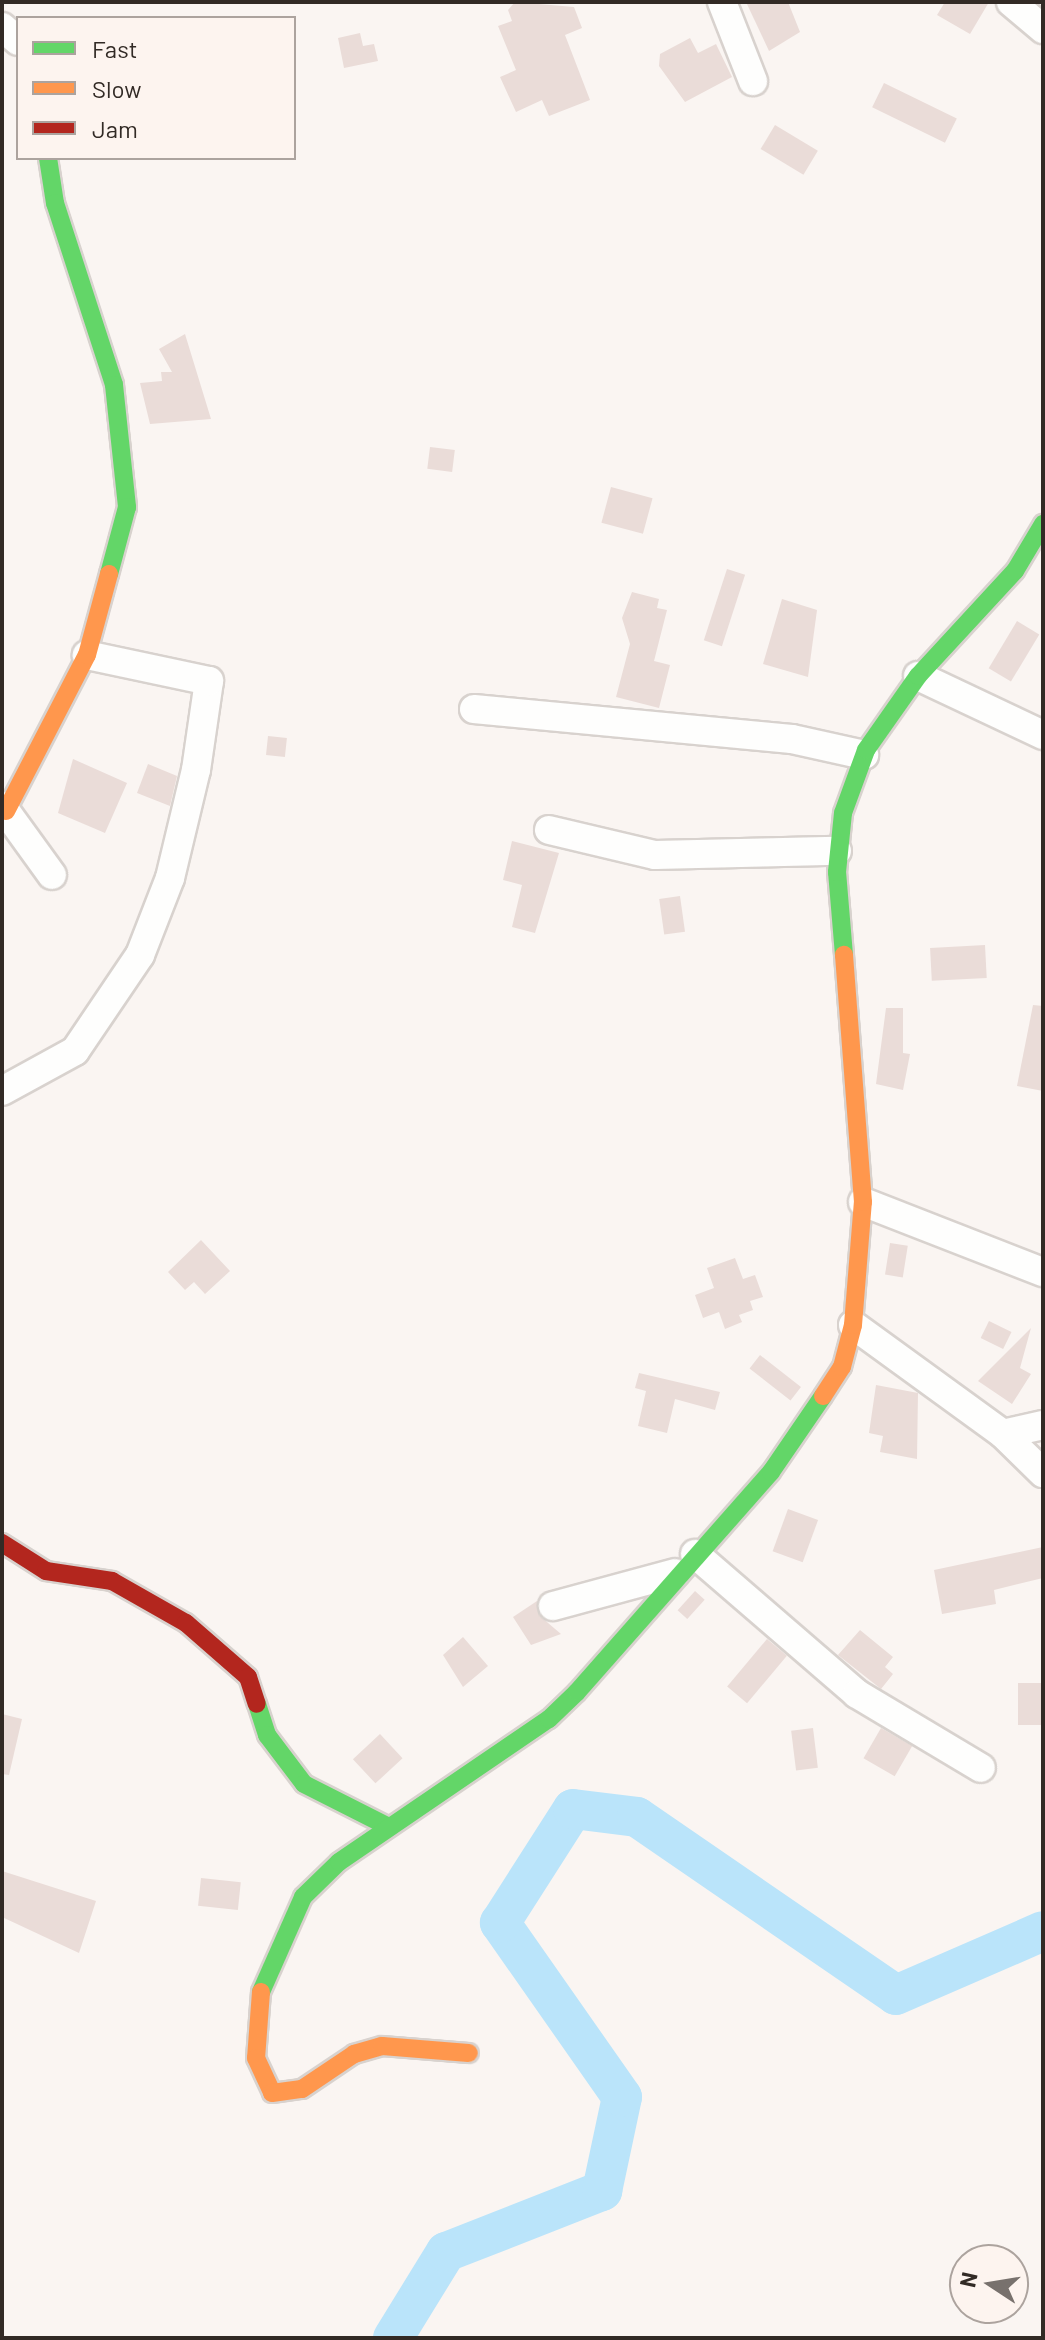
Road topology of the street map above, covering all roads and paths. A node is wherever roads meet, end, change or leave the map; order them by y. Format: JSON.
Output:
{"nodes":[{"id":1,"x":722,"y":2,"type":"edge"},
{"id":2,"x":1011,"y":2,"type":"edge"},
{"id":3,"x":1043,"y":29,"type":"edge"},
{"id":4,"x":753,"y":81,"type":"dead end"},
{"id":5,"x":48,"y":160,"type":"edge"},
{"id":6,"x":1043,"y":524,"type":"edge"},
{"id":7,"x":87,"y":655,"type":"junction"},
{"id":8,"x":918,"y":676,"type":"junction"},
{"id":9,"x":474,"y":709,"type":"dead end"},
{"id":10,"x":1043,"y":735,"type":"edge"},
{"id":11,"x":864,"y":755,"type":"junction"},
{"id":12,"x":4,"y":808,"type":"edge"},
{"id":13,"x":549,"y":830,"type":"dead end"},
{"id":14,"x":837,"y":851,"type":"junction"},
{"id":15,"x":52,"y":875,"type":"dead end"},
{"id":16,"x":2,"y":1091,"type":"edge"},
{"id":17,"x":863,"y":1202,"type":"junction"},
{"id":18,"x":1043,"y":1272,"type":"edge"},
{"id":19,"x":853,"y":1325,"type":"junction"},
{"id":20,"x":1043,"y":1425,"type":"edge"},
{"id":21,"x":1003,"y":1434,"type":"junction"},
{"id":22,"x":1043,"y":1473,"type":"edge"},
{"id":23,"x":2,"y":1543,"type":"edge"},
{"id":24,"x":695,"y":1554,"type":"junction"},
{"id":25,"x":675,"y":1573,"type":"junction"},
{"id":26,"x":553,"y":1606,"type":"dead end"},
{"id":27,"x":981,"y":1768,"type":"dead end"},
{"id":28,"x":387,"y":1826,"type":"junction"},
{"id":29,"x":469,"y":2053,"type":"dead end"}],
"edges":[{"from":1,"to":4,"type":"street"},
{"from":2,"to":3,"type":"street"},
{"from":5,"to":7,"type":"street"},
{"from":6,"to":8,"type":"street"},
{"from":7,"to":12,"type":"street"},
{"from":7,"to":16,"type":"street"},
{"from":8,"to":10,"type":"street"},
{"from":8,"to":11,"type":"street"},
{"from":9,"to":11,"type":"street"},
{"from":11,"to":14,"type":"street"},
{"from":12,"to":15,"type":"street"},
{"from":13,"to":14,"type":"street"},
{"from":14,"to":17,"type":"street"},
{"from":17,"to":18,"type":"street"},
{"from":17,"to":19,"type":"street"},
{"from":19,"to":21,"type":"street"},
{"from":19,"to":24,"type":"street"},
{"from":20,"to":21,"type":"street"},
{"from":21,"to":22,"type":"street"},
{"from":23,"to":28,"type":"street"},
{"from":24,"to":25,"type":"street"},
{"from":24,"to":27,"type":"street"},
{"from":25,"to":26,"type":"street"},
{"from":25,"to":28,"type":"street"},
{"from":28,"to":29,"type":"street"}]}
